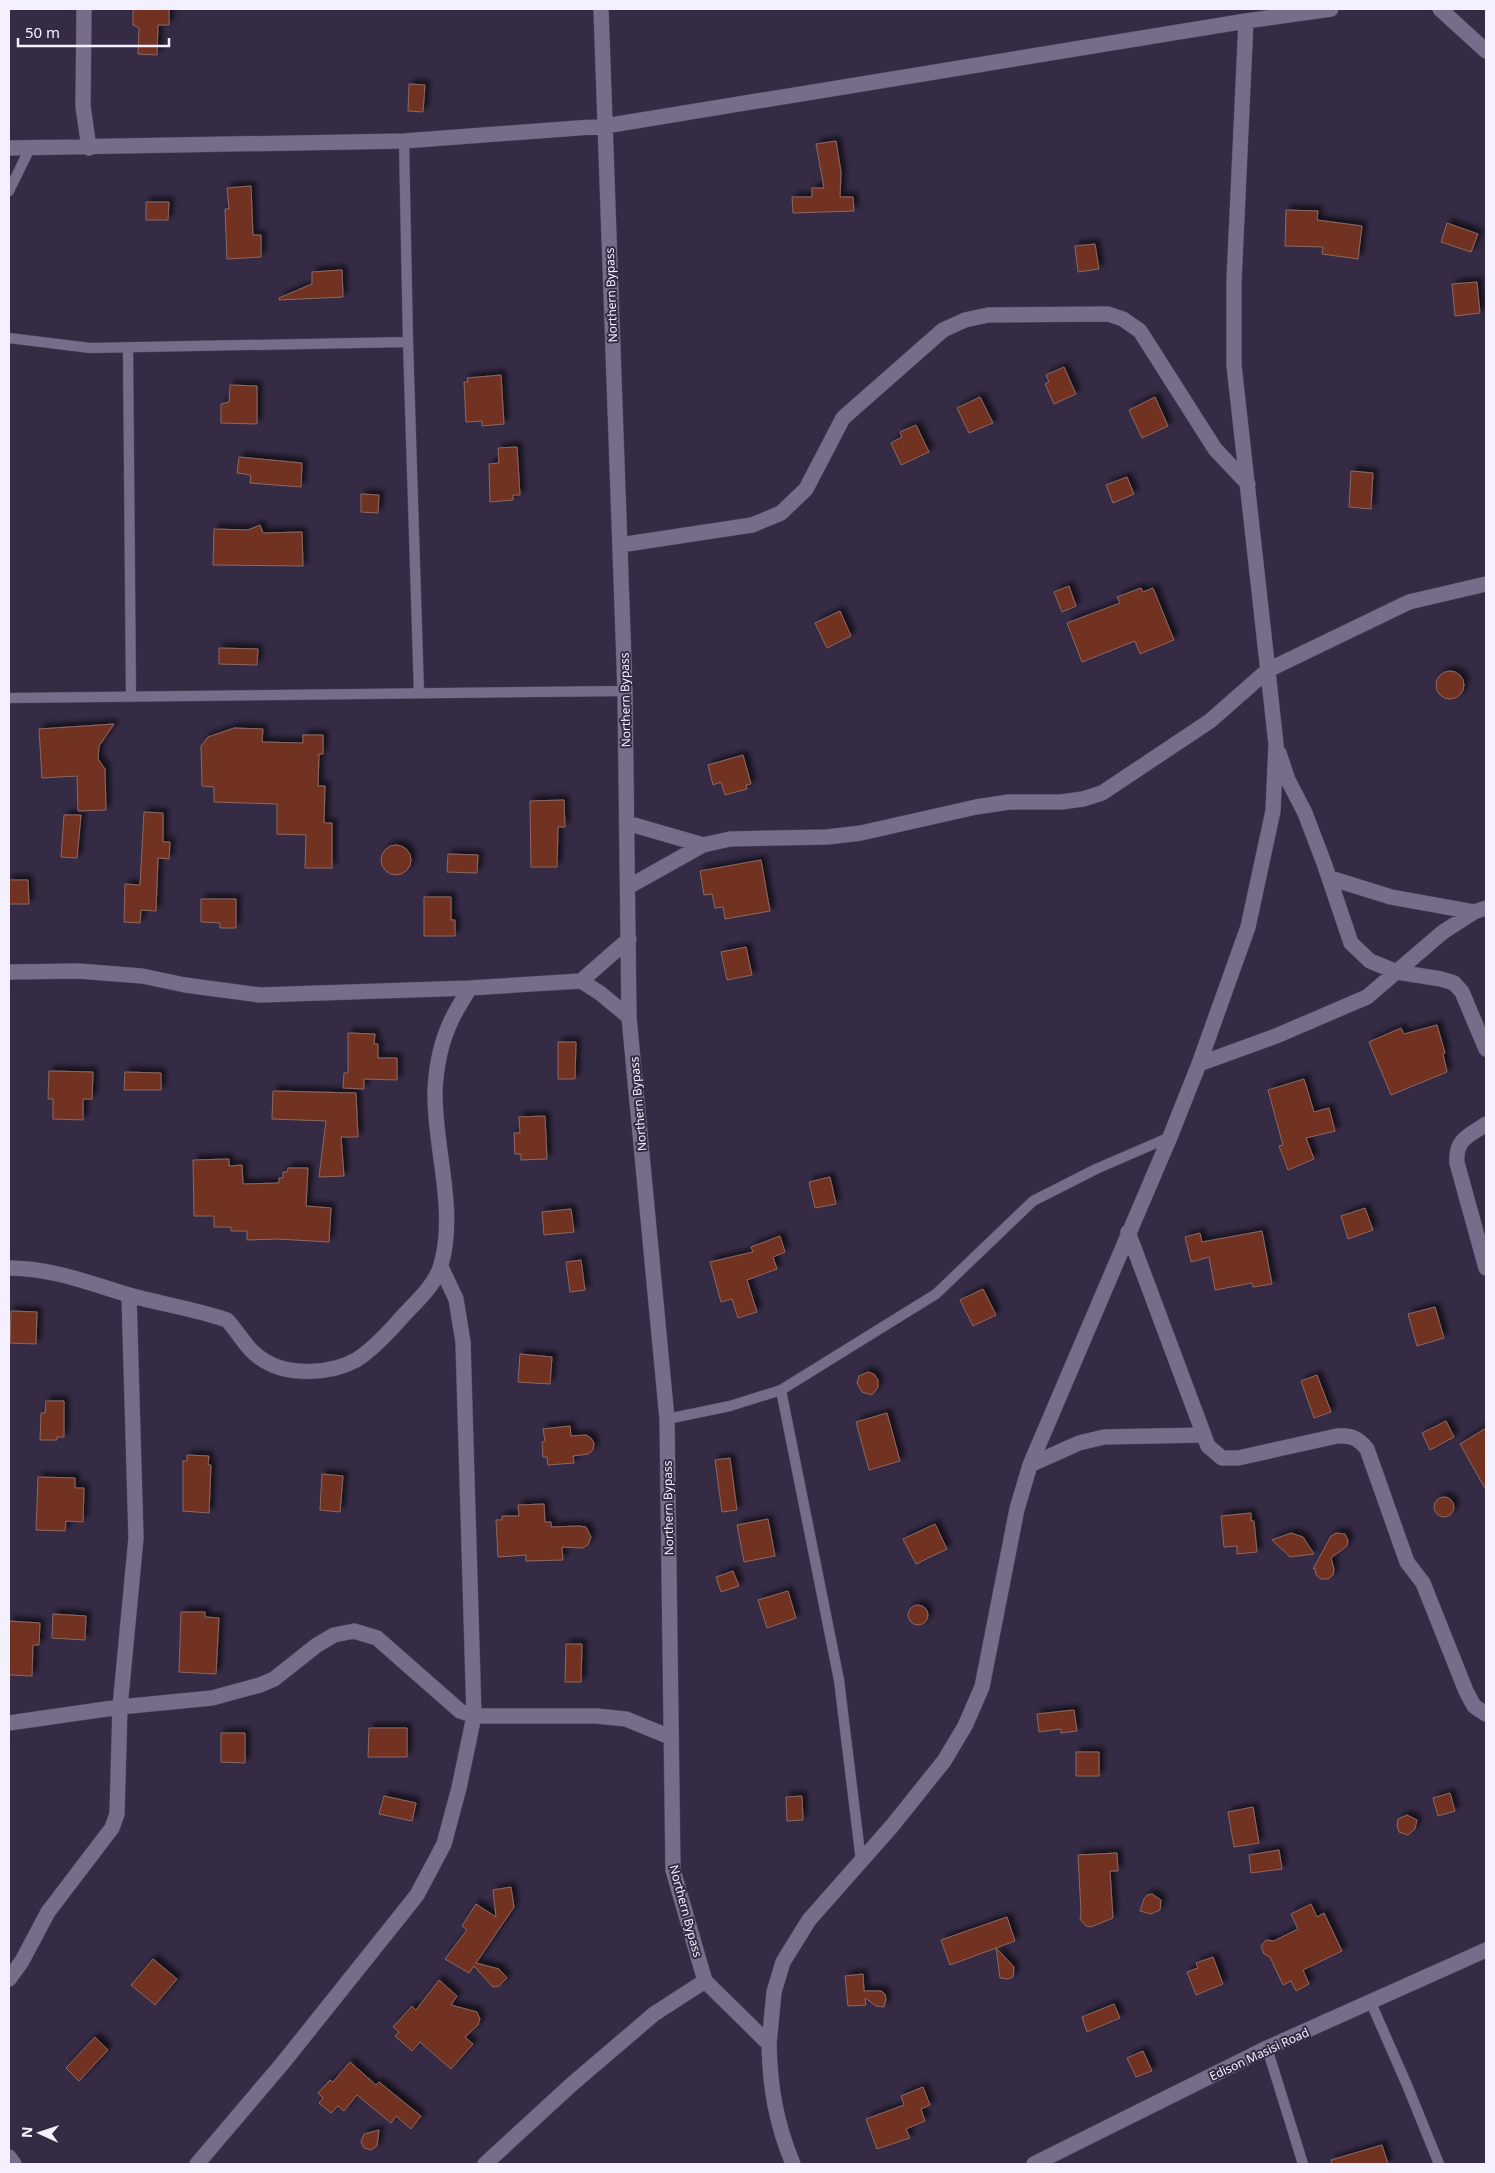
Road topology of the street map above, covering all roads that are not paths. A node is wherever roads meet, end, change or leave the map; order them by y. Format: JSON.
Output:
{"nodes":[{"id":1,"x":84,"y":9,"type":"edge"},
{"id":2,"x":601,"y":9,"type":"edge"},
{"id":3,"x":1331,"y":9,"type":"edge"},
{"id":4,"x":1440,"y":9,"type":"edge"},
{"id":5,"x":1246,"y":20,"type":"junction"},
{"id":6,"x":1486,"y":51,"type":"edge"},
{"id":7,"x":605,"y":126,"type":"junction"},
{"id":8,"x":404,"y":141,"type":"junction"},
{"id":9,"x":9,"y":148,"type":"edge"},
{"id":10,"x":30,"y":148,"type":"junction"},
{"id":11,"x":89,"y":148,"type":"junction"},
{"id":12,"x":9,"y":191,"type":"edge"},
{"id":13,"x":9,"y":338,"type":"edge"},
{"id":14,"x":408,"y":342,"type":"junction"},
{"id":15,"x":128,"y":348,"type":"junction"},
{"id":16,"x":1248,"y":484,"type":"junction"},
{"id":17,"x":620,"y":545,"type":"junction"},
{"id":18,"x":1486,"y":584,"type":"edge"},
{"id":19,"x":1268,"y":670,"type":"junction"},
{"id":20,"x":625,"y":691,"type":"junction"},
{"id":21,"x":419,"y":693,"type":"junction"},
{"id":22,"x":131,"y":697,"type":"junction"},
{"id":23,"x":9,"y":698,"type":"edge"},
{"id":24,"x":1276,"y":744,"type":"junction"},
{"id":25,"x":627,"y":823,"type":"junction"},
{"id":26,"x":704,"y":845,"type":"junction"},
{"id":27,"x":1330,"y":878,"type":"junction"},
{"id":28,"x":628,"y":886,"type":"junction"},
{"id":29,"x":1480,"y":910,"type":"edge"},
{"id":30,"x":629,"y":939,"type":"junction"},
{"id":31,"x":9,"y":972,"type":"edge"},
{"id":32,"x":1397,"y":972,"type":"junction"},
{"id":33,"x":581,"y":981,"type":"junction"},
{"id":34,"x":470,"y":988,"type":"junction"},
{"id":35,"x":629,"y":1017,"type":"junction"},
{"id":36,"x":1486,"y":1049,"type":"edge"},
{"id":37,"x":1199,"y":1064,"type":"junction"},
{"id":38,"x":1486,"y":1124,"type":"edge"},
{"id":39,"x":1170,"y":1137,"type":"junction"},
{"id":40,"x":1128,"y":1232,"type":"junction"},
{"id":41,"x":441,"y":1267,"type":"junction"},
{"id":42,"x":9,"y":1268,"type":"edge"},
{"id":43,"x":1486,"y":1268,"type":"edge"},
{"id":44,"x":129,"y":1295,"type":"junction"},
{"id":45,"x":781,"y":1390,"type":"junction"},
{"id":46,"x":667,"y":1419,"type":"junction"},
{"id":47,"x":1203,"y":1435,"type":"junction"},
{"id":48,"x":1030,"y":1465,"type":"junction"},
{"id":49,"x":120,"y":1707,"type":"junction"},
{"id":50,"x":1486,"y":1714,"type":"edge"},
{"id":51,"x":474,"y":1716,"type":"junction"},
{"id":52,"x":9,"y":1723,"type":"edge"},
{"id":53,"x":670,"y":1737,"type":"junction"},
{"id":54,"x":861,"y":1861,"type":"junction"},
{"id":55,"x":1486,"y":1950,"type":"edge"},
{"id":56,"x":9,"y":1979,"type":"edge"},
{"id":57,"x":705,"y":1981,"type":"junction"},
{"id":58,"x":1371,"y":2003,"type":"junction"},
{"id":59,"x":769,"y":2044,"type":"junction"},
{"id":60,"x":1267,"y":2048,"type":"junction"},
{"id":61,"x":9,"y":2157,"type":"edge"},
{"id":62,"x":14,"y":2164,"type":"edge"},
{"id":63,"x":197,"y":2164,"type":"edge"},
{"id":64,"x":486,"y":2164,"type":"edge"},
{"id":65,"x":793,"y":2164,"type":"edge"},
{"id":66,"x":1034,"y":2164,"type":"edge"},
{"id":67,"x":1304,"y":2164,"type":"edge"},
{"id":68,"x":1439,"y":2164,"type":"edge"}],
"edges":[{"from":1,"to":11,"type":"street"},
{"from":2,"to":7,"type":"street","name":"Northern Bypass"},
{"from":3,"to":5,"type":"street"},
{"from":4,"to":6,"type":"street"},
{"from":5,"to":7,"type":"street"},
{"from":5,"to":16,"type":"street"},
{"from":7,"to":8,"type":"street"},
{"from":7,"to":17,"type":"street","name":"Northern Bypass"},
{"from":8,"to":11,"type":"street"},
{"from":8,"to":14,"type":"lane"},
{"from":9,"to":10,"type":"street"},
{"from":10,"to":11,"type":"street"},
{"from":10,"to":12,"type":"lane"},
{"from":13,"to":15,"type":"lane"},
{"from":14,"to":15,"type":"lane"},
{"from":14,"to":21,"type":"lane"},
{"from":15,"to":22,"type":"lane"},
{"from":16,"to":17,"type":"street"},
{"from":16,"to":19,"type":"street"},
{"from":17,"to":20,"type":"street","name":"Northern Bypass"},
{"from":18,"to":19,"type":"street"},
{"from":19,"to":24,"type":"street"},
{"from":19,"to":26,"type":"street"},
{"from":20,"to":21,"type":"lane"},
{"from":20,"to":25,"type":"street","name":"Northern Bypass"},
{"from":21,"to":22,"type":"lane"},
{"from":22,"to":23,"type":"lane"},
{"from":24,"to":27,"type":"street"},
{"from":24,"to":37,"type":"street"},
{"from":25,"to":26,"type":"street"},
{"from":25,"to":28,"type":"street","name":"Northern Bypass"},
{"from":26,"to":28,"type":"street"},
{"from":27,"to":29,"type":"street"},
{"from":27,"to":32,"type":"street"},
{"from":28,"to":30,"type":"street","name":"Northern Bypass"},
{"from":29,"to":32,"type":"street"},
{"from":30,"to":33,"type":"street"},
{"from":30,"to":35,"type":"street","name":"Northern Bypass"},
{"from":31,"to":34,"type":"street"},
{"from":32,"to":36,"type":"street"},
{"from":32,"to":37,"type":"street"},
{"from":33,"to":34,"type":"street"},
{"from":33,"to":35,"type":"street"},
{"from":34,"to":41,"type":"street"},
{"from":35,"to":46,"type":"street","name":"Northern Bypass"},
{"from":37,"to":39,"type":"street"},
{"from":38,"to":43,"type":"street"},
{"from":39,"to":40,"type":"street"},
{"from":39,"to":45,"type":"lane"},
{"from":40,"to":47,"type":"street"},
{"from":40,"to":48,"type":"street"},
{"from":41,"to":44,"type":"street"},
{"from":41,"to":51,"type":"street"},
{"from":42,"to":44,"type":"street"},
{"from":44,"to":49,"type":"street"},
{"from":45,"to":46,"type":"lane"},
{"from":45,"to":54,"type":"lane"},
{"from":46,"to":53,"type":"street","name":"Northern Bypass"},
{"from":47,"to":48,"type":"street"},
{"from":47,"to":50,"type":"street"},
{"from":48,"to":54,"type":"street"},
{"from":49,"to":51,"type":"street"},
{"from":49,"to":52,"type":"street"},
{"from":49,"to":56,"type":"street"},
{"from":51,"to":53,"type":"street"},
{"from":51,"to":63,"type":"street"},
{"from":53,"to":57,"type":"street","name":"Northern Bypass"},
{"from":54,"to":59,"type":"street"},
{"from":55,"to":58,"type":"street","name":"Edison Masisi Road"},
{"from":57,"to":59,"type":"street","name":"Northern Bypass"},
{"from":57,"to":64,"type":"street"},
{"from":58,"to":60,"type":"street","name":"Edison Masisi Road"},
{"from":58,"to":68,"type":"lane"},
{"from":59,"to":65,"type":"street"},
{"from":60,"to":66,"type":"street","name":"Edison Masisi Road"},
{"from":60,"to":67,"type":"lane"},
{"from":61,"to":62,"type":"street"}]}
